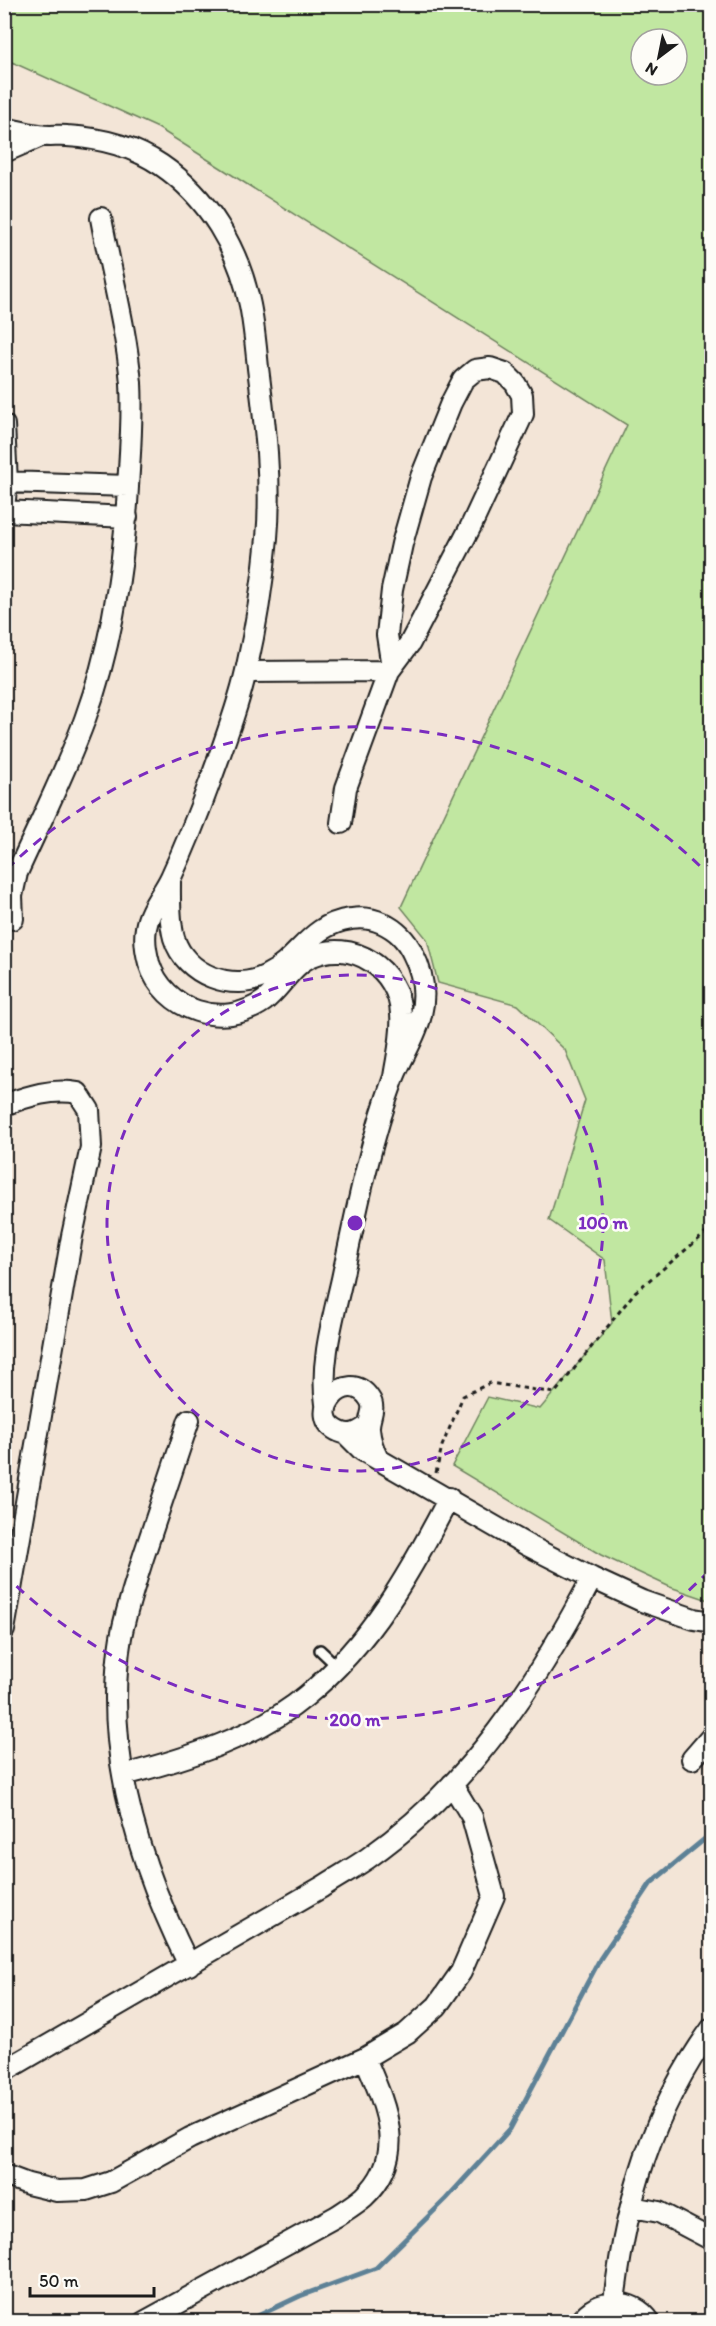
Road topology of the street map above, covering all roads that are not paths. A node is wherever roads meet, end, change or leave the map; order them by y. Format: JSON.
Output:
{"nodes":[{"id":1,"x":4,"y":128,"type":"edge"},
{"id":2,"x":41,"y":136,"type":"junction"},
{"id":3,"x":4,"y":152,"type":"edge"},
{"id":4,"x":101,"y":218,"type":"dead end"},
{"id":5,"x":4,"y":425,"type":"edge"},
{"id":6,"x":7,"y":482,"type":"junction"},
{"id":7,"x":128,"y":486,"type":"junction"},
{"id":8,"x":4,"y":509,"type":"edge"},
{"id":9,"x":127,"y":518,"type":"junction"},
{"id":10,"x":391,"y":669,"type":"junction"},
{"id":11,"x":246,"y":672,"type":"junction"},
{"id":12,"x":341,"y":823,"type":"dead end"},
{"id":13,"x":170,"y":880,"type":"junction"},
{"id":14,"x":13,"y":919,"type":"dead end"},
{"id":15,"x":394,"y":1077,"type":"junction"},
{"id":16,"x":4,"y":1105,"type":"edge"},
{"id":17,"x":326,"y":1358,"type":"junction"},
{"id":18,"x":348,"y":1387,"type":"junction"},
{"id":19,"x":326,"y":1404,"type":"junction"},
{"id":20,"x":189,"y":1420,"type":"dead end"},
{"id":21,"x":369,"y":1425,"type":"junction"},
{"id":22,"x":346,"y":1434,"type":"junction"},
{"id":23,"x":378,"y":1460,"type":"junction"},
{"id":24,"x":440,"y":1494,"type":"junction"},
{"id":25,"x":592,"y":1578,"type":"junction"},
{"id":26,"x":711,"y":1622,"type":"edge"},
{"id":27,"x":4,"y":1630,"type":"edge"},
{"id":28,"x":320,"y":1650,"type":"dead end"},
{"id":29,"x":339,"y":1667,"type":"junction"},
{"id":30,"x":711,"y":1736,"type":"edge"},
{"id":31,"x":692,"y":1758,"type":"dead end"},
{"id":32,"x":124,"y":1775,"type":"junction"},
{"id":33,"x":452,"y":1784,"type":"junction"},
{"id":34,"x":189,"y":1965,"type":"junction"},
{"id":35,"x":711,"y":2028,"type":"edge"},
{"id":36,"x":365,"y":2058,"type":"junction"},
{"id":37,"x":4,"y":2071,"type":"edge"},
{"id":38,"x":4,"y":2175,"type":"edge"},
{"id":39,"x":632,"y":2206,"type":"junction"},
{"id":40,"x":711,"y":2240,"type":"edge"},
{"id":41,"x":614,"y":2302,"type":"junction"},
{"id":42,"x":144,"y":2322,"type":"edge"},
{"id":43,"x":580,"y":2322,"type":"edge"},
{"id":44,"x":650,"y":2322,"type":"edge"}],
"edges":[{"from":1,"to":2,"type":"street"},
{"from":2,"to":3,"type":"street"},
{"from":2,"to":11,"type":"street"},
{"from":4,"to":7,"type":"street"},
{"from":5,"to":6,"type":"street"},
{"from":6,"to":7,"type":"street"},
{"from":6,"to":8,"type":"street"},
{"from":7,"to":9,"type":"street"},
{"from":8,"to":9,"type":"street"},
{"from":9,"to":14,"type":"street"},
{"from":10,"to":10,"type":"street"},
{"from":10,"to":11,"type":"street"},
{"from":10,"to":12,"type":"street"},
{"from":11,"to":13,"type":"street"},
{"from":13,"to":15,"type":"street"},
{"from":13,"to":15,"type":"street"},
{"from":15,"to":17,"type":"street"},
{"from":16,"to":27,"type":"street"},
{"from":17,"to":18,"type":"street"},
{"from":17,"to":19,"type":"street"},
{"from":18,"to":19,"type":"street"},
{"from":18,"to":21,"type":"street"},
{"from":19,"to":22,"type":"street"},
{"from":20,"to":32,"type":"street"},
{"from":21,"to":22,"type":"street"},
{"from":21,"to":23,"type":"street"},
{"from":22,"to":23,"type":"street"},
{"from":23,"to":24,"type":"street"},
{"from":24,"to":25,"type":"street"},
{"from":24,"to":29,"type":"street"},
{"from":25,"to":26,"type":"street"},
{"from":25,"to":33,"type":"street"},
{"from":28,"to":29,"type":"lane"},
{"from":29,"to":32,"type":"street"},
{"from":30,"to":31,"type":"street"},
{"from":32,"to":34,"type":"street"},
{"from":33,"to":34,"type":"street"},
{"from":33,"to":36,"type":"street"},
{"from":34,"to":37,"type":"street"},
{"from":35,"to":39,"type":"street"},
{"from":36,"to":38,"type":"street"},
{"from":36,"to":42,"type":"street"},
{"from":39,"to":40,"type":"street"},
{"from":39,"to":41,"type":"street"},
{"from":41,"to":43,"type":"street"},
{"from":41,"to":44,"type":"street"}]}
